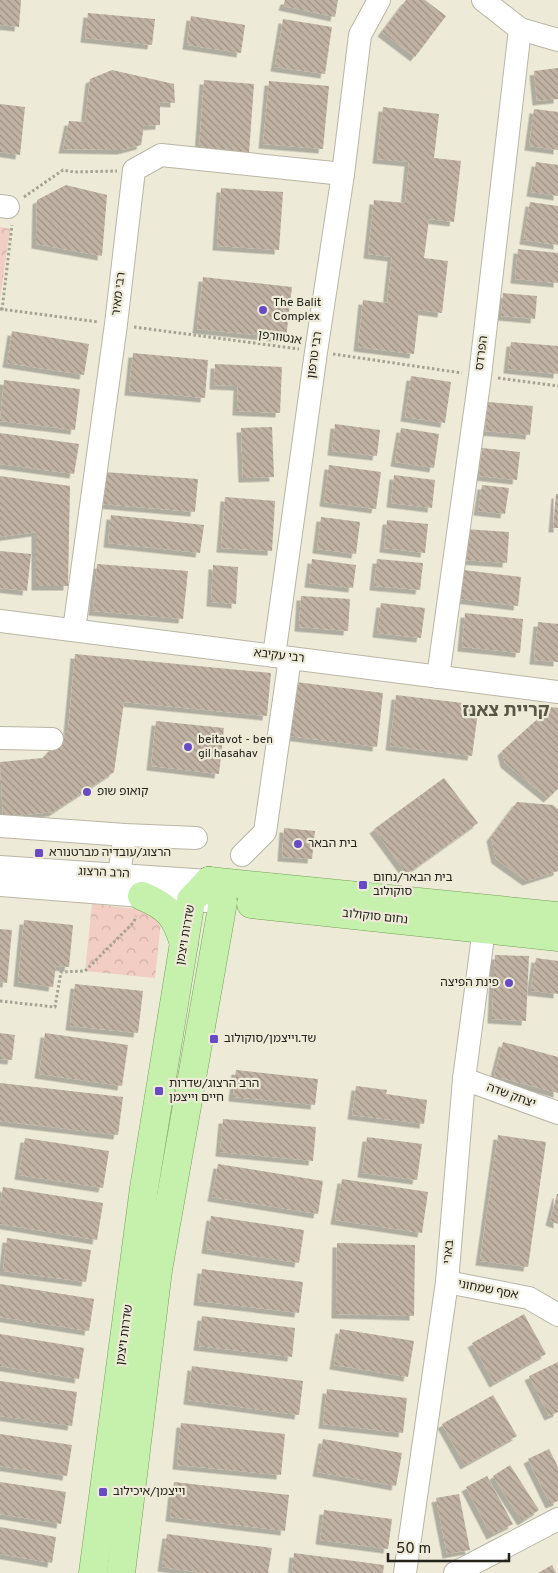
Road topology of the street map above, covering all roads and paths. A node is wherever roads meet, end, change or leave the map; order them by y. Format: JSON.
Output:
{"nodes":[{"id":1,"x":379,"y":0,"type":"edge"},
{"id":2,"x":483,"y":0,"type":"edge"},
{"id":3,"x":520,"y":29,"type":"junction"},
{"id":4,"x":558,"y":40,"type":"edge"},
{"id":5,"x":134,"y":170,"type":"junction"},
{"id":6,"x":343,"y":174,"type":"junction"},
{"id":7,"x":8,"y":205,"type":"edge"},
{"id":8,"x":1,"y":310,"type":"edge"},
{"id":9,"x":116,"y":324,"type":"junction"},
{"id":10,"x":316,"y":352,"type":"junction"},
{"id":11,"x":480,"y":376,"type":"junction"},
{"id":12,"x":558,"y":386,"type":"edge"},
{"id":13,"x":0,"y":620,"type":"edge"},
{"id":14,"x":74,"y":630,"type":"junction"},
{"id":15,"x":282,"y":657,"type":"junction"},
{"id":16,"x":438,"y":677,"type":"junction"},
{"id":17,"x":558,"y":692,"type":"edge"},
{"id":18,"x":0,"y":738,"type":"edge"},
{"id":19,"x":52,"y":739,"type":"dead end"},
{"id":20,"x":0,"y":826,"type":"edge"},
{"id":21,"x":125,"y":835,"type":"junction"},
{"id":22,"x":196,"y":838,"type":"dead end"},
{"id":23,"x":242,"y":856,"type":"dead end"},
{"id":24,"x":0,"y":867,"type":"edge"},
{"id":25,"x":119,"y":874,"type":"junction"},
{"id":26,"x":0,"y":885,"type":"edge"},
{"id":27,"x":208,"y":894,"type":"junction"},
{"id":28,"x":142,"y":896,"type":"junction"},
{"id":29,"x":265,"y":905,"type":"junction"},
{"id":30,"x":558,"y":916,"type":"edge"},
{"id":31,"x":484,"y":929,"type":"junction"},
{"id":32,"x":558,"y":937,"type":"edge"},
{"id":33,"x":184,"y":944,"type":"junction"},
{"id":34,"x":214,"y":954,"type":"junction"},
{"id":35,"x":0,"y":1001,"type":"edge"},
{"id":36,"x":464,"y":1079,"type":"junction"},
{"id":37,"x":558,"y":1113,"type":"edge"},
{"id":38,"x":447,"y":1282,"type":"junction"},
{"id":39,"x":558,"y":1315,"type":"edge"},
{"id":40,"x":558,"y":1519,"type":"edge"},
{"id":41,"x":93,"y":1573,"type":"edge"},
{"id":42,"x":121,"y":1573,"type":"edge"},
{"id":43,"x":405,"y":1573,"type":"edge"},
{"id":44,"x":455,"y":1573,"type":"edge"}],
"edges":[{"from":1,"to":6,"type":"street","name":"רבי טרפון"},
{"from":2,"to":3,"type":"street"},
{"from":3,"to":4,"type":"street"},
{"from":3,"to":11,"type":"street","name":"הפרדס"},
{"from":5,"to":6,"type":"street"},
{"from":5,"to":7,"type":"path"},
{"from":5,"to":9,"type":"street","name":"רבי מאיר"},
{"from":6,"to":10,"type":"street","name":"רבי טרפון"},
{"from":7,"to":8,"type":"path"},
{"from":8,"to":9,"type":"path","name":"אנטוורפן"},
{"from":9,"to":10,"type":"path","name":"אנטוורפן"},
{"from":9,"to":14,"type":"street","name":"רבי מאיר"},
{"from":10,"to":11,"type":"path","name":"אנטוורפן"},
{"from":10,"to":15,"type":"street","name":"רבי טרפון"},
{"from":11,"to":12,"type":"path","name":"אנטוורפן"},
{"from":11,"to":16,"type":"street","name":"הפרדס"},
{"from":13,"to":14,"type":"street","name":"רבי עקיבא"},
{"from":14,"to":15,"type":"street","name":"רבי עקיבא"},
{"from":15,"to":16,"type":"street","name":"רבי עקיבא"},
{"from":15,"to":23,"type":"street","name":"רבי טרפון"},
{"from":16,"to":17,"type":"street","name":"רבי עקיבא"},
{"from":18,"to":19,"type":"street"},
{"from":20,"to":21,"type":"street"},
{"from":21,"to":22,"type":"street"},
{"from":21,"to":25,"type":"street"},
{"from":24,"to":25,"type":"street","name":"הרב הרצוג"},
{"from":25,"to":27,"type":"street","name":"הרב הרצוג"},
{"from":26,"to":28,"type":"street","name":"הרב הרצוג"},
{"from":27,"to":28,"type":"street","name":"הרב הרצוג"},
{"from":27,"to":29,"type":"main road","name":"נחום סוקולוב"},
{"from":27,"to":30,"type":"main road","name":"נחום סוקולוב"},
{"from":27,"to":33,"type":"main road","name":"שדרות ויצמן"},
{"from":27,"to":34,"type":"main road","name":"שדרות ויצמן"},
{"from":28,"to":33,"type":"main road"},
{"from":28,"to":35,"type":"path"},
{"from":29,"to":31,"type":"main road","name":"נחום סוקולוב"},
{"from":29,"to":34,"type":"main road"},
{"from":31,"to":32,"type":"main road","name":"נחום סוקולוב"},
{"from":31,"to":36,"type":"street","name":"בארי"},
{"from":33,"to":41,"type":"main road","name":"שדרות ויצמן"},
{"from":34,"to":42,"type":"main road","name":"שדרות ויצמן"},
{"from":36,"to":37,"type":"street","name":"יצחק שדה"},
{"from":36,"to":38,"type":"street","name":"בארי"},
{"from":38,"to":39,"type":"street","name":"אסף שמחוני"},
{"from":38,"to":43,"type":"street","name":"בארי"},
{"from":40,"to":44,"type":"street"}]}
